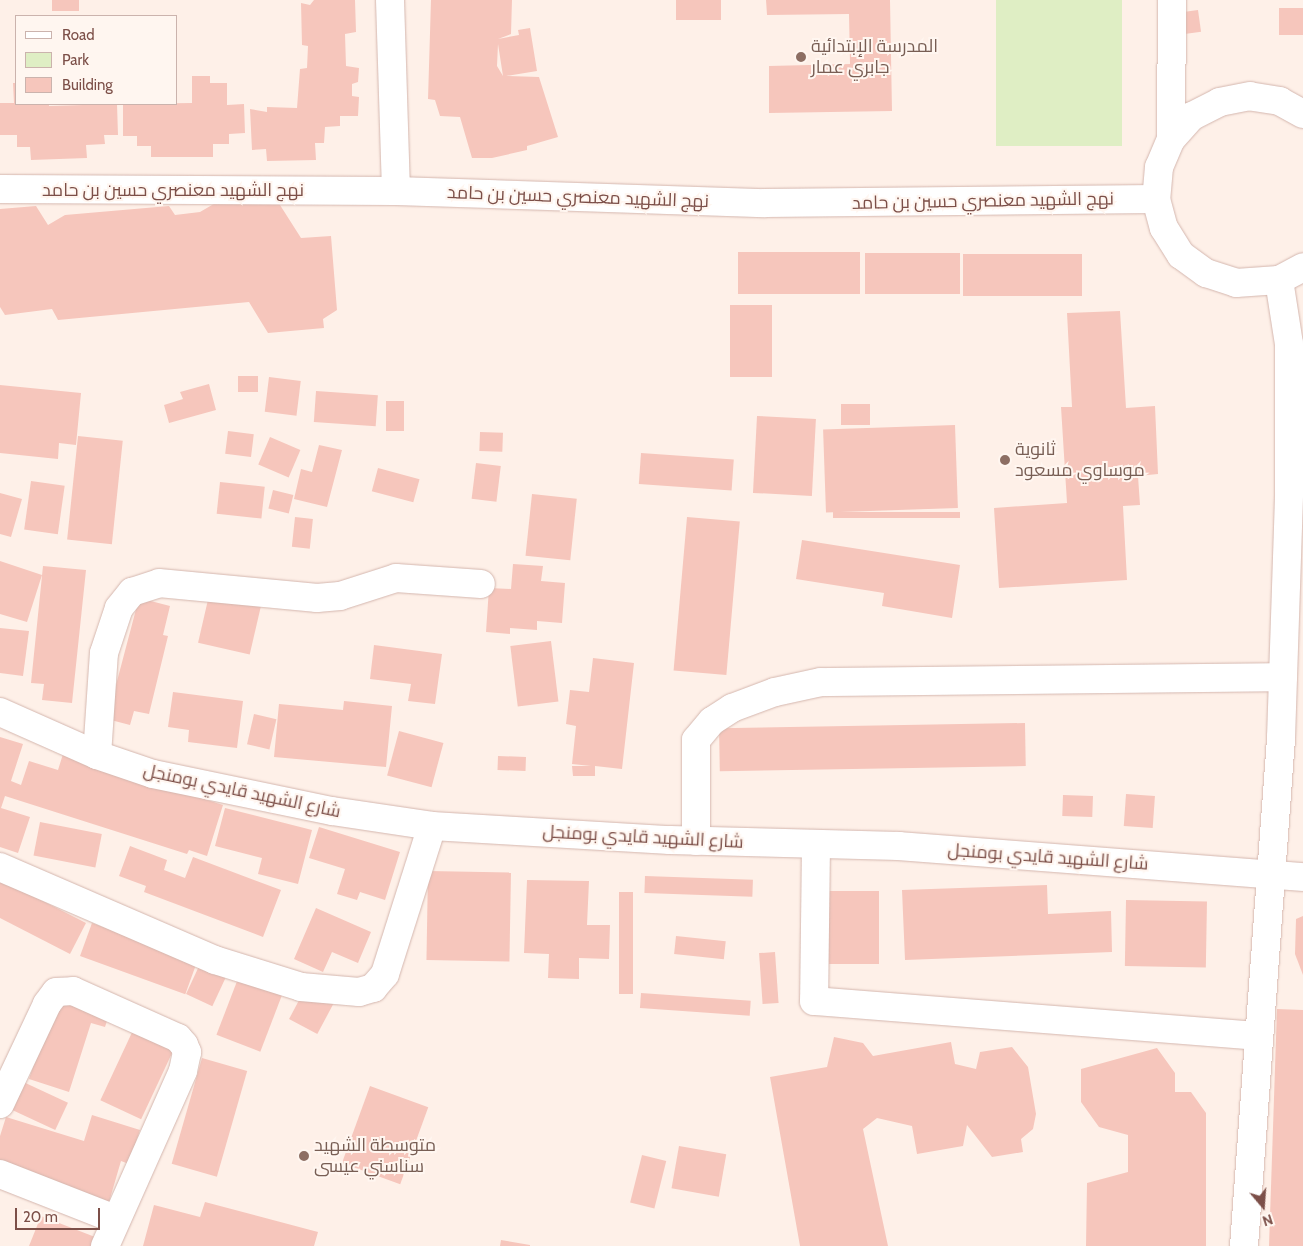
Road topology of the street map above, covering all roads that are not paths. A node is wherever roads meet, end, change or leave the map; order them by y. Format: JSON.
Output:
{"nodes":[{"id":1,"x":390,"y":0,"type":"edge"},
{"id":2,"x":1172,"y":0,"type":"edge"},
{"id":3,"x":1303,"y":114,"type":"edge"},
{"id":4,"x":1171,"y":139,"type":"junction"},
{"id":5,"x":0,"y":189,"type":"edge"},
{"id":6,"x":396,"y":191,"type":"junction"},
{"id":7,"x":1156,"y":198,"type":"junction"},
{"id":8,"x":1303,"y":267,"type":"edge"},
{"id":9,"x":1279,"y":280,"type":"junction"},
{"id":10,"x":481,"y":584,"type":"dead end"},
{"id":11,"x":1283,"y":677,"type":"junction"},
{"id":12,"x":0,"y":712,"type":"edge"},
{"id":13,"x":97,"y":755,"type":"junction"},
{"id":14,"x":432,"y":826,"type":"junction"},
{"id":15,"x":696,"y":841,"type":"junction"},
{"id":16,"x":816,"y":844,"type":"junction"},
{"id":17,"x":0,"y":867,"type":"edge"},
{"id":18,"x":1270,"y":874,"type":"junction"},
{"id":19,"x":1303,"y":877,"type":"edge"},
{"id":20,"x":1259,"y":1036,"type":"junction"},
{"id":21,"x":0,"y":1104,"type":"edge"},
{"id":22,"x":0,"y":1174,"type":"edge"},
{"id":23,"x":115,"y":1219,"type":"junction"},
{"id":24,"x":105,"y":1246,"type":"edge"},
{"id":25,"x":1244,"y":1246,"type":"edge"}],
"edges":[{"from":1,"to":6,"type":"street"},
{"from":2,"to":4,"type":"street"},
{"from":3,"to":4,"type":"street"},
{"from":4,"to":7,"type":"street"},
{"from":5,"to":6,"type":"street","name":"نهج الشهيد معنصري حسين بن حامد"},
{"from":6,"to":7,"type":"street","name":"نهج الشهيد معنصري حسين بن حامد"},
{"from":7,"to":9,"type":"street"},
{"from":8,"to":9,"type":"street"},
{"from":9,"to":11,"type":"street"},
{"from":10,"to":13,"type":"street"},
{"from":11,"to":15,"type":"street"},
{"from":11,"to":18,"type":"street"},
{"from":12,"to":13,"type":"street","name":"شارع الشهيد قايدي بومنجل"},
{"from":13,"to":14,"type":"street","name":"شارع الشهيد قايدي بومنجل"},
{"from":14,"to":15,"type":"street","name":"شارع الشهيد قايدي بومنجل"},
{"from":14,"to":17,"type":"street"},
{"from":15,"to":16,"type":"street","name":"شارع الشهيد قايدي بومنجل"},
{"from":16,"to":18,"type":"street","name":"شارع الشهيد قايدي بومنجل"},
{"from":16,"to":20,"type":"street"},
{"from":18,"to":19,"type":"street","name":"شارع الشهيد قايدي بومنجل"},
{"from":18,"to":20,"type":"street"},
{"from":20,"to":25,"type":"street"},
{"from":21,"to":23,"type":"street"},
{"from":22,"to":23,"type":"street"},
{"from":23,"to":24,"type":"street"}]}
